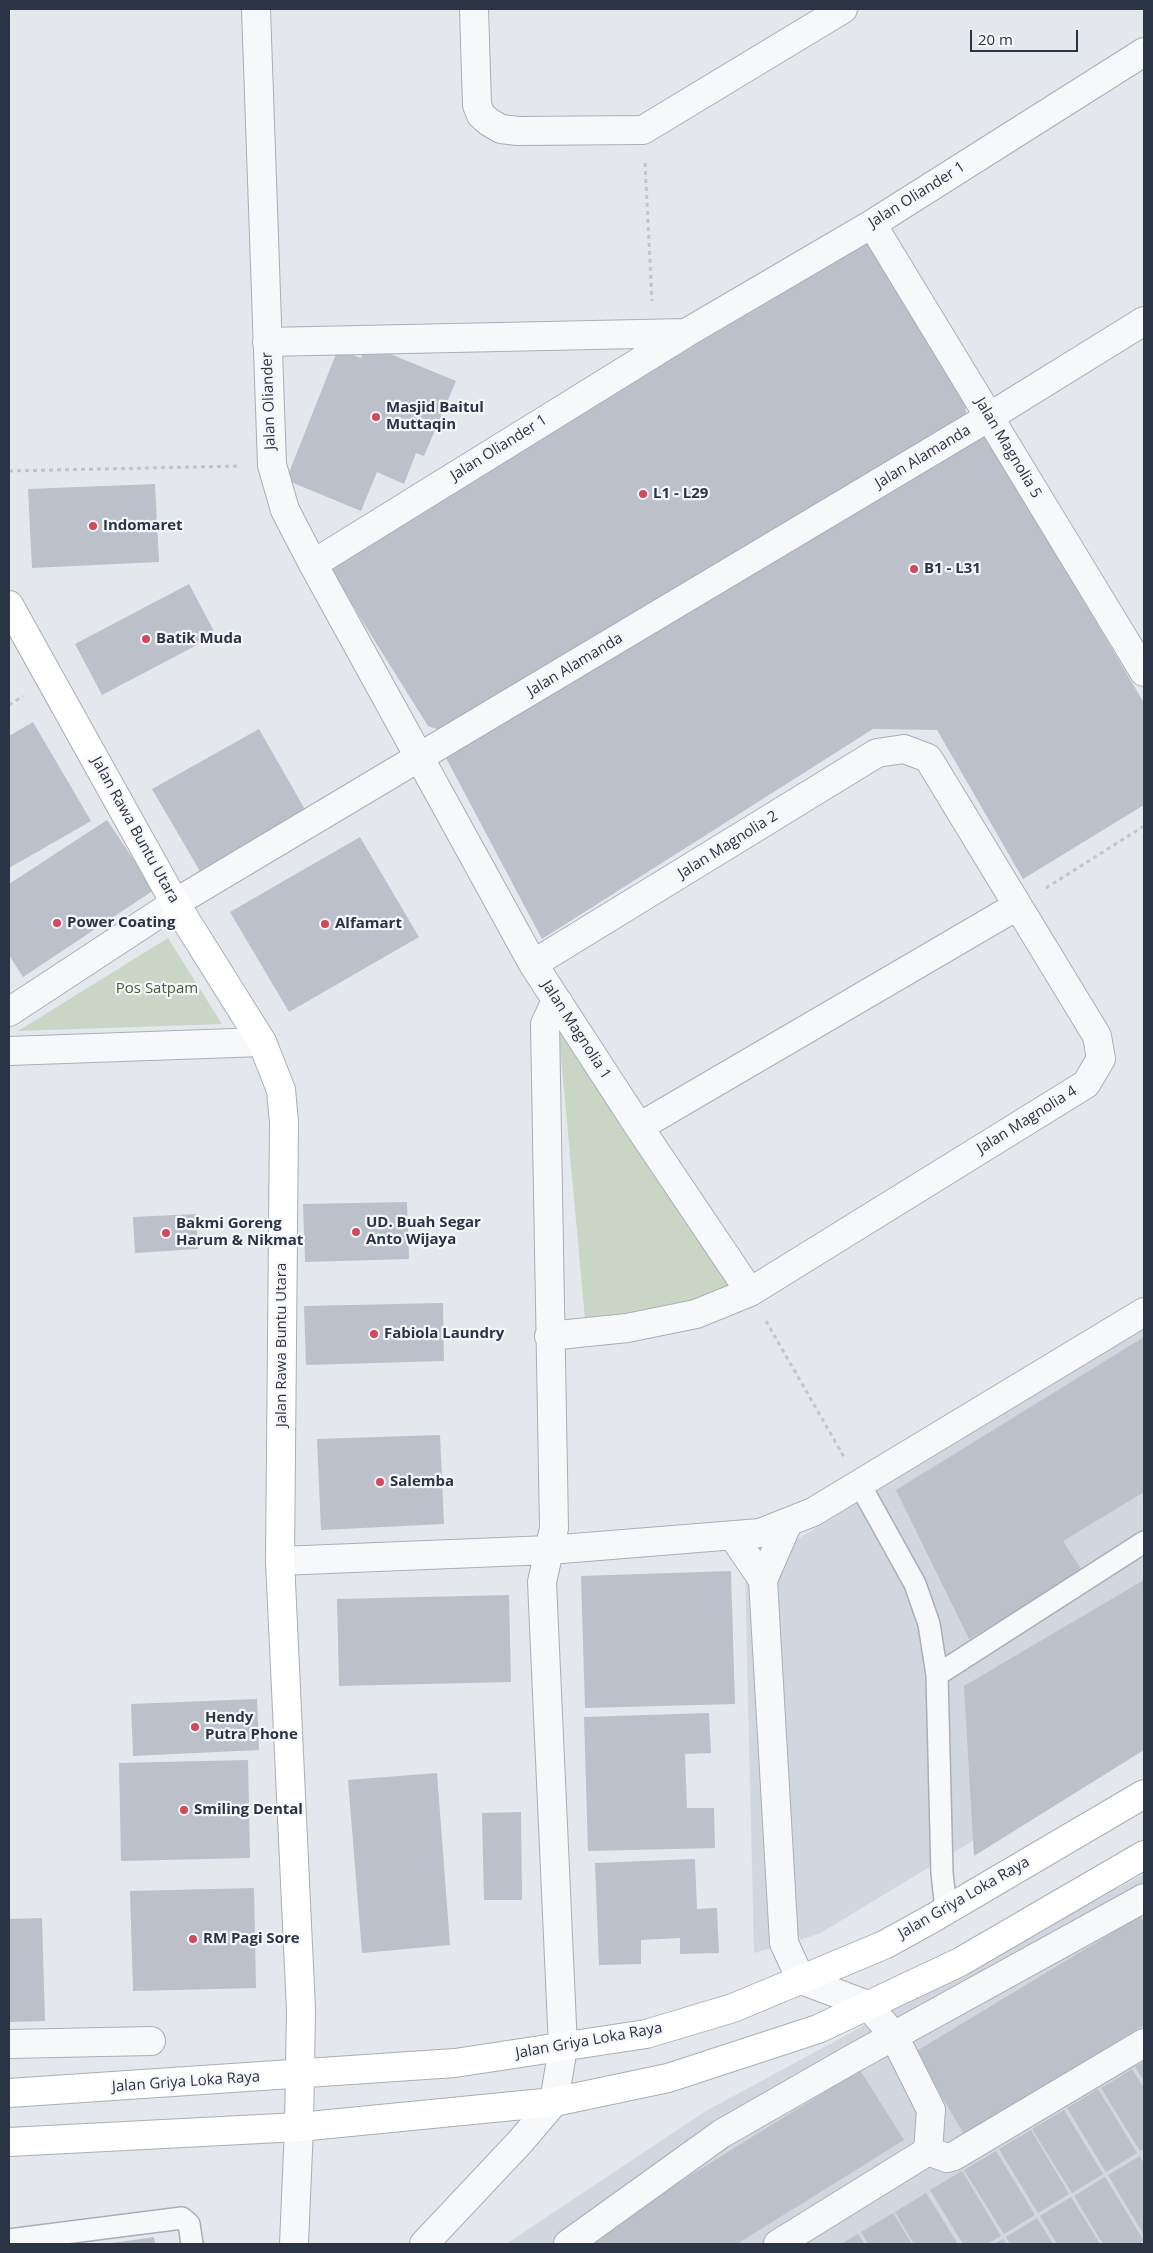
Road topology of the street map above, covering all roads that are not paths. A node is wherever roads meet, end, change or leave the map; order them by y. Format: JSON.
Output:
{"nodes":[{"id":1,"x":256,"y":9,"type":"edge"},
{"id":2,"x":474,"y":9,"type":"edge"},
{"id":3,"x":843,"y":9,"type":"edge"},
{"id":4,"x":1144,"y":52,"type":"edge"},
{"id":5,"x":872,"y":224,"type":"junction"},
{"id":6,"x":1144,"y":321,"type":"edge"},
{"id":7,"x":686,"y":333,"type":"junction"},
{"id":8,"x":267,"y":342,"type":"junction"},
{"id":9,"x":989,"y":417,"type":"junction"},
{"id":10,"x":312,"y":564,"type":"junction"},
{"id":11,"x":9,"y":605,"type":"edge"},
{"id":12,"x":1144,"y":672,"type":"edge"},
{"id":13,"x":421,"y":757,"type":"junction"},
{"id":14,"x":928,"y":758,"type":"joint"},
{"id":15,"x":175,"y":903,"type":"junction"},
{"id":16,"x":1017,"y":906,"type":"junction"},
{"id":17,"x":534,"y":964,"type":"junction"},
{"id":18,"x":559,"y":1003,"type":"junction"},
{"id":19,"x":9,"y":1012,"type":"edge"},
{"id":20,"x":262,"y":1042,"type":"junction"},
{"id":21,"x":9,"y":1051,"type":"edge"},
{"id":22,"x":639,"y":1127,"type":"junction"},
{"id":23,"x":750,"y":1292,"type":"junction"},
{"id":24,"x":1144,"y":1312,"type":"edge"},
{"id":25,"x":549,"y":1336,"type":"junction"},
{"id":26,"x":859,"y":1483,"type":"junction"},
{"id":27,"x":788,"y":1523,"type":"junction"},
{"id":28,"x":733,"y":1536,"type":"junction"},
{"id":29,"x":1144,"y":1542,"type":"edge"},
{"id":30,"x":548,"y":1550,"type":"junction"},
{"id":31,"x":280,"y":1561,"type":"junction"},
{"id":32,"x":763,"y":1580,"type":"junction"},
{"id":33,"x":937,"y":1675,"type":"junction"},
{"id":34,"x":1143,"y":1798,"type":"edge"},
{"id":35,"x":1144,"y":1855,"type":"edge"},
{"id":36,"x":1144,"y":1898,"type":"edge"},
{"id":37,"x":946,"y":1910,"type":"junction"},
{"id":38,"x":801,"y":1980,"type":"junction"},
{"id":39,"x":868,"y":2005,"type":"junction"},
{"id":40,"x":894,"y":2036,"type":"junction"},
{"id":41,"x":151,"y":2041,"type":"dead end"},
{"id":42,"x":1144,"y":2043,"type":"edge"},
{"id":43,"x":9,"y":2044,"type":"edge"},
{"id":44,"x":563,"y":2046,"type":"junction"},
{"id":45,"x":301,"y":2075,"type":"junction"},
{"id":46,"x":9,"y":2093,"type":"edge"},
{"id":47,"x":554,"y":2102,"type":"junction"},
{"id":48,"x":299,"y":2127,"type":"junction"},
{"id":49,"x":9,"y":2142,"type":"edge"},
{"id":50,"x":928,"y":2151,"type":"junction"},
{"id":51,"x":9,"y":2240,"type":"edge"},
{"id":52,"x":192,"y":2244,"type":"edge"},
{"id":53,"x":294,"y":2244,"type":"edge"},
{"id":54,"x":424,"y":2244,"type":"edge"},
{"id":55,"x":568,"y":2244,"type":"edge"},
{"id":56,"x":778,"y":2244,"type":"edge"}],
"edges":[{"from":1,"to":8,"type":"street","name":"Jalan Oliander"},
{"from":2,"to":3,"type":"street"},
{"from":4,"to":5,"type":"street","name":"Jalan Oliander 1"},
{"from":5,"to":7,"type":"street","name":"Jalan Oliander 1"},
{"from":5,"to":9,"type":"street","name":"Jalan Magnolia 5"},
{"from":6,"to":9,"type":"street","name":"Jalan Alamanda"},
{"from":7,"to":8,"type":"street"},
{"from":7,"to":10,"type":"street","name":"Jalan Oliander 1"},
{"from":8,"to":10,"type":"street","name":"Jalan Oliander"},
{"from":9,"to":12,"type":"street","name":"Jalan Magnolia 5"},
{"from":9,"to":13,"type":"street","name":"Jalan Alamanda"},
{"from":10,"to":13,"type":"street","name":"Jalan Oliander"},
{"from":11,"to":15,"type":"main road","name":"Jalan Rawa Buntu Utara"},
{"from":13,"to":15,"type":"street","name":"Jalan Alamanda"},
{"from":13,"to":17,"type":"street","name":"Jalan Magnolia 1"},
{"from":14,"to":16,"type":"street","name":"Jalan Magnolia 4"},
{"from":14,"to":17,"type":"street","name":"Jalan Magnolia 2"},
{"from":15,"to":19,"type":"street","name":"Jalan Alamanda"},
{"from":15,"to":20,"type":"main road","name":"Jalan Rawa Buntu Utara"},
{"from":16,"to":22,"type":"street"},
{"from":16,"to":23,"type":"street","name":"Jalan Magnolia 4"},
{"from":17,"to":18,"type":"street","name":"Jalan Magnolia 1"},
{"from":18,"to":22,"type":"street","name":"Jalan Magnolia 1"},
{"from":18,"to":25,"type":"street"},
{"from":20,"to":21,"type":"street"},
{"from":20,"to":31,"type":"main road","name":"Jalan Rawa Buntu Utara"},
{"from":22,"to":23,"type":"street","name":"Jalan Magnolia 1"},
{"from":23,"to":25,"type":"street","name":"Jalan Magnolia 4"},
{"from":24,"to":26,"type":"street"},
{"from":25,"to":30,"type":"street"},
{"from":26,"to":27,"type":"street"},
{"from":26,"to":33,"type":"lane"},
{"from":27,"to":28,"type":"street"},
{"from":27,"to":32,"type":"street"},
{"from":28,"to":30,"type":"street"},
{"from":28,"to":32,"type":"street"},
{"from":29,"to":33,"type":"lane"},
{"from":30,"to":31,"type":"street"},
{"from":30,"to":44,"type":"street"},
{"from":31,"to":45,"type":"main road","name":"Jalan Rawa Buntu Utara"},
{"from":32,"to":38,"type":"street"},
{"from":33,"to":37,"type":"lane"},
{"from":34,"to":37,"type":"main road","name":"Jalan Griya Loka Raya"},
{"from":35,"to":39,"type":"main road"},
{"from":36,"to":40,"type":"street"},
{"from":37,"to":38,"type":"main road","name":"Jalan Griya Loka Raya"},
{"from":38,"to":39,"type":"street"},
{"from":38,"to":44,"type":"main road","name":"Jalan Griya Loka Raya"},
{"from":39,"to":40,"type":"street"},
{"from":39,"to":47,"type":"main road"},
{"from":40,"to":50,"type":"street"},
{"from":40,"to":55,"type":"street"},
{"from":41,"to":43,"type":"street"},
{"from":42,"to":50,"type":"street"},
{"from":44,"to":45,"type":"main road","name":"Jalan Griya Loka Raya"},
{"from":44,"to":47,"type":"street"},
{"from":45,"to":46,"type":"main road","name":"Jalan Griya Loka Raya"},
{"from":45,"to":48,"type":"main road","name":"Jalan Rawa Buntu Utara"},
{"from":47,"to":48,"type":"main road"},
{"from":47,"to":54,"type":"street"},
{"from":48,"to":49,"type":"main road"},
{"from":48,"to":53,"type":"street"},
{"from":50,"to":56,"type":"street"},
{"from":51,"to":52,"type":"lane"}]}
